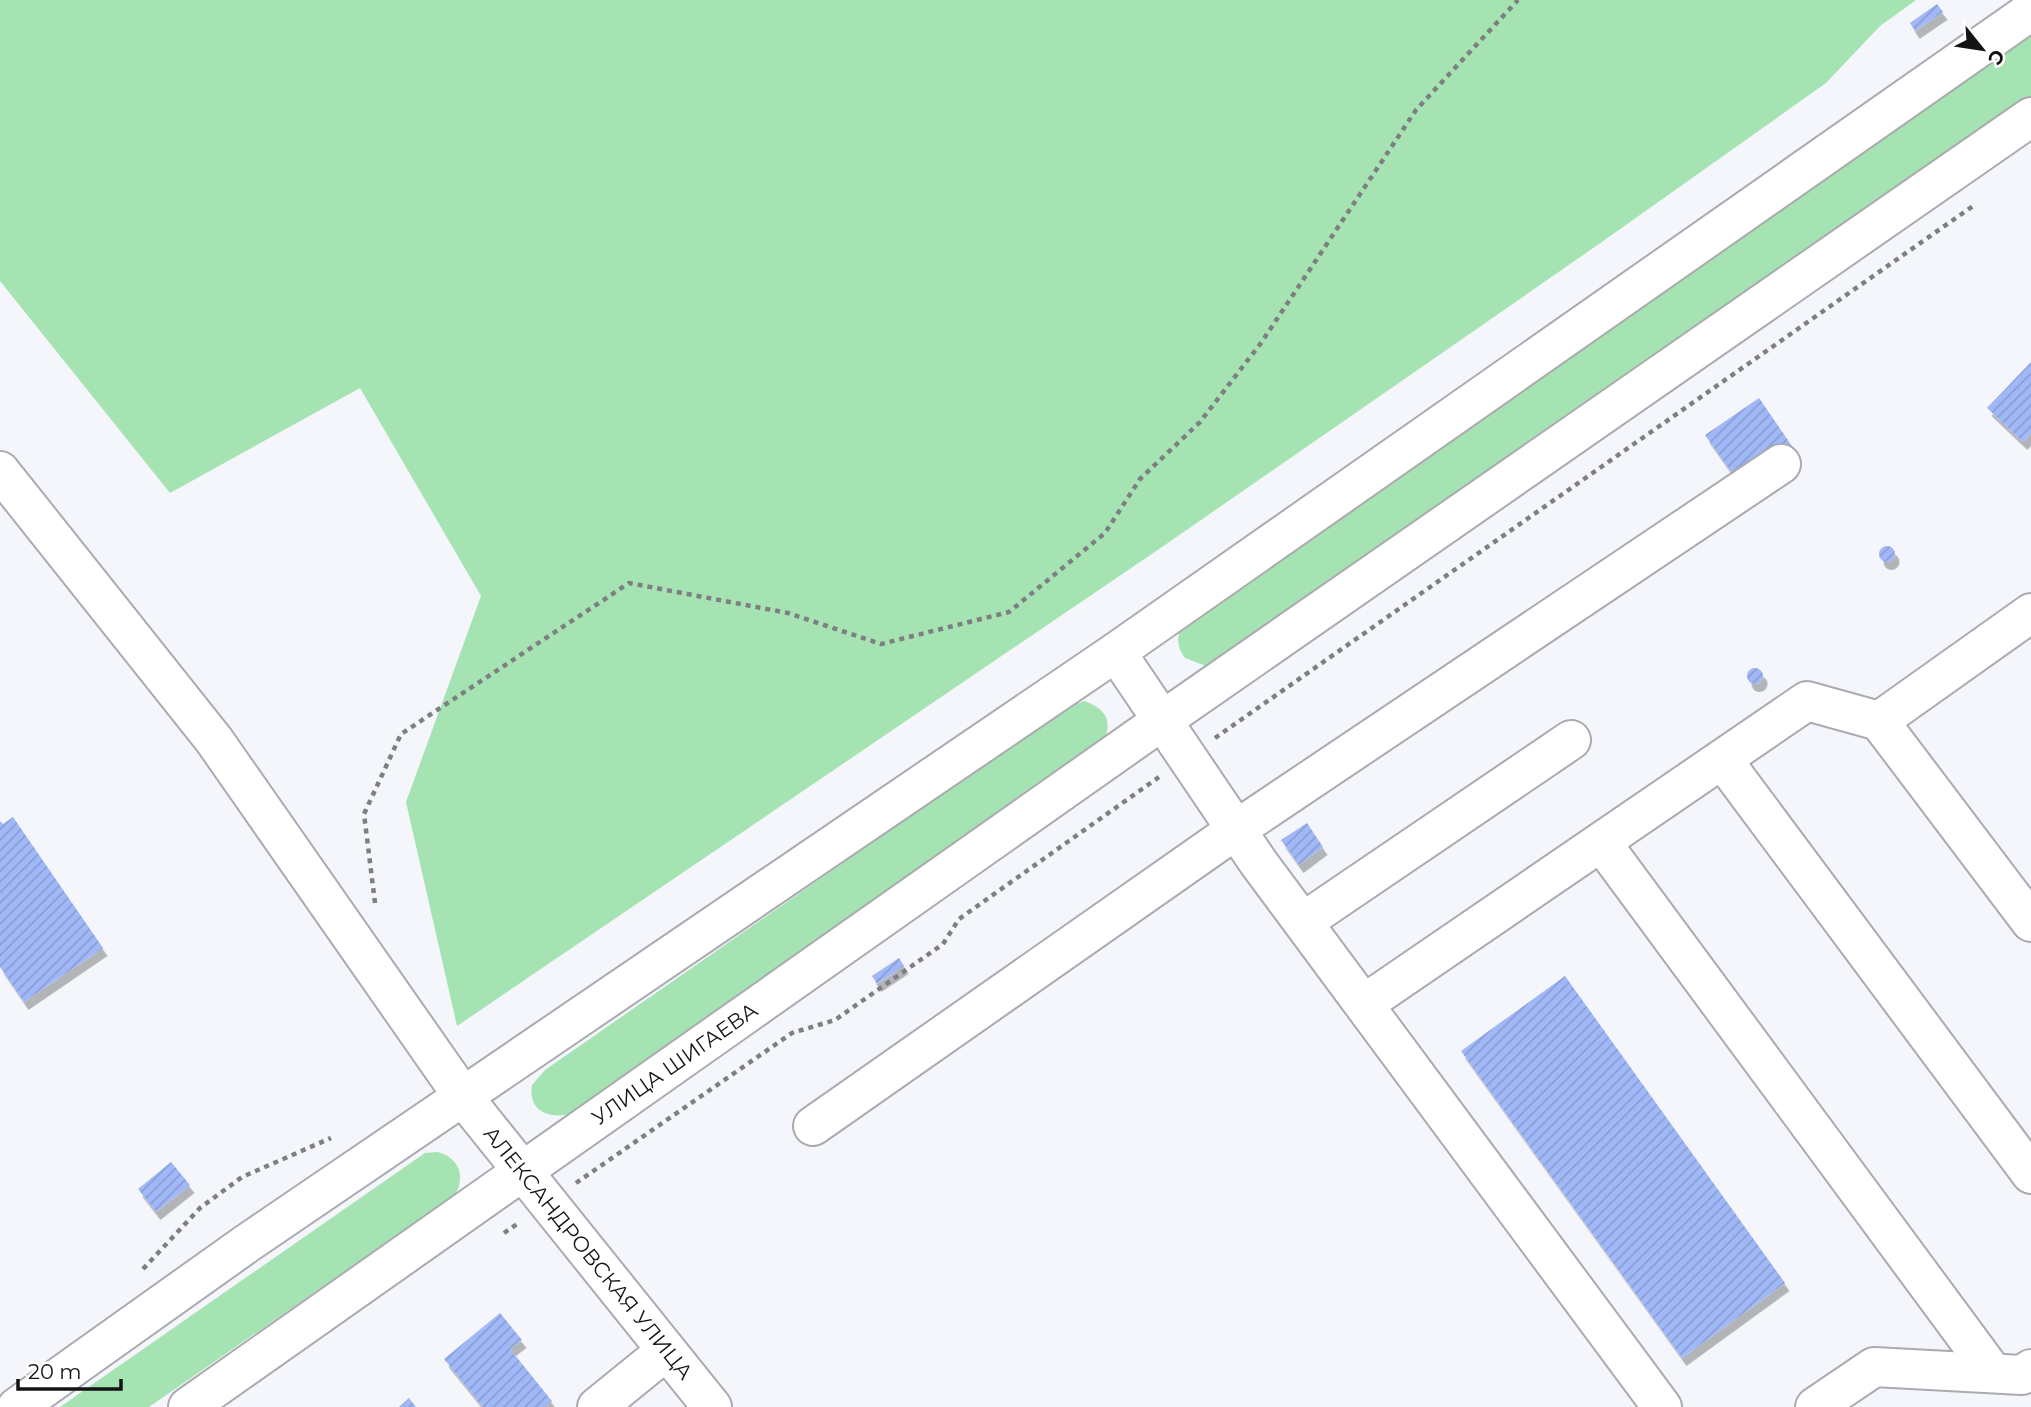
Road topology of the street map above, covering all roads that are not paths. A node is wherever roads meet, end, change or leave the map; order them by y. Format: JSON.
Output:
{"nodes":[{"id":1,"x":2031,"y":11,"type":"edge"},
{"id":2,"x":2031,"y":117,"type":"edge"},
{"id":3,"x":1781,"y":464,"type":"dead end"},
{"id":4,"x":0,"y":471,"type":"edge"},
{"id":5,"x":2031,"y":613,"type":"edge"},
{"id":6,"x":1116,"y":652,"type":"junction"},
{"id":7,"x":1163,"y":720,"type":"junction"},
{"id":8,"x":1879,"y":721,"type":"junction"},
{"id":9,"x":1571,"y":740,"type":"dead end"},
{"id":10,"x":1722,"y":759,"type":"junction"},
{"id":11,"x":1237,"y":829,"type":"junction"},
{"id":12,"x":1601,"y":842,"type":"junction"},
{"id":13,"x":1303,"y":922,"type":"junction"},
{"id":14,"x":2031,"y":922,"type":"edge"},
{"id":15,"x":1364,"y":1004,"type":"junction"},
{"id":16,"x":464,"y":1098,"type":"junction"},
{"id":17,"x":813,"y":1126,"type":"dead end"},
{"id":18,"x":521,"y":1172,"type":"junction"},
{"id":19,"x":2031,"y":1174,"type":"edge"},
{"id":20,"x":666,"y":1350,"type":"junction"},
{"id":21,"x":2031,"y":1369,"type":"edge"},
{"id":22,"x":1993,"y":1374,"type":"junction"},
{"id":23,"x":17,"y":1407,"type":"edge"},
{"id":24,"x":188,"y":1407,"type":"edge"},
{"id":25,"x":597,"y":1407,"type":"edge"},
{"id":26,"x":712,"y":1407,"type":"edge"},
{"id":27,"x":1662,"y":1407,"type":"edge"},
{"id":28,"x":1815,"y":1407,"type":"edge"}],
"edges":[{"from":1,"to":6,"type":"street"},
{"from":2,"to":7,"type":"street","name":"УЛИЦА ШИГАЕВА"},
{"from":3,"to":11,"type":"street"},
{"from":4,"to":16,"type":"street","name":"АЛЕКСАНДРОВСКАЯ УЛИЦА"},
{"from":5,"to":8,"type":"street"},
{"from":6,"to":7,"type":"street"},
{"from":6,"to":16,"type":"street"},
{"from":7,"to":11,"type":"street"},
{"from":7,"to":18,"type":"street","name":"УЛИЦА ШИГАЕВА"},
{"from":8,"to":10,"type":"street"},
{"from":8,"to":14,"type":"street"},
{"from":9,"to":13,"type":"street"},
{"from":10,"to":12,"type":"street"},
{"from":10,"to":19,"type":"street"},
{"from":11,"to":13,"type":"street"},
{"from":11,"to":17,"type":"street"},
{"from":12,"to":15,"type":"street"},
{"from":12,"to":22,"type":"street"},
{"from":13,"to":15,"type":"street"},
{"from":15,"to":27,"type":"street"},
{"from":16,"to":18,"type":"street","name":"АЛЕКСАНДРОВСКАЯ УЛИЦА"},
{"from":16,"to":23,"type":"street"},
{"from":18,"to":20,"type":"street","name":"АЛЕКСАНДРОВСКАЯ УЛИЦА"},
{"from":18,"to":24,"type":"street","name":"УЛИЦА ШИГАЕВА"},
{"from":20,"to":25,"type":"street"},
{"from":20,"to":26,"type":"street","name":"АЛЕКСАНДРОВСКАЯ УЛИЦА"},
{"from":21,"to":22,"type":"street"},
{"from":22,"to":28,"type":"street"}]}
